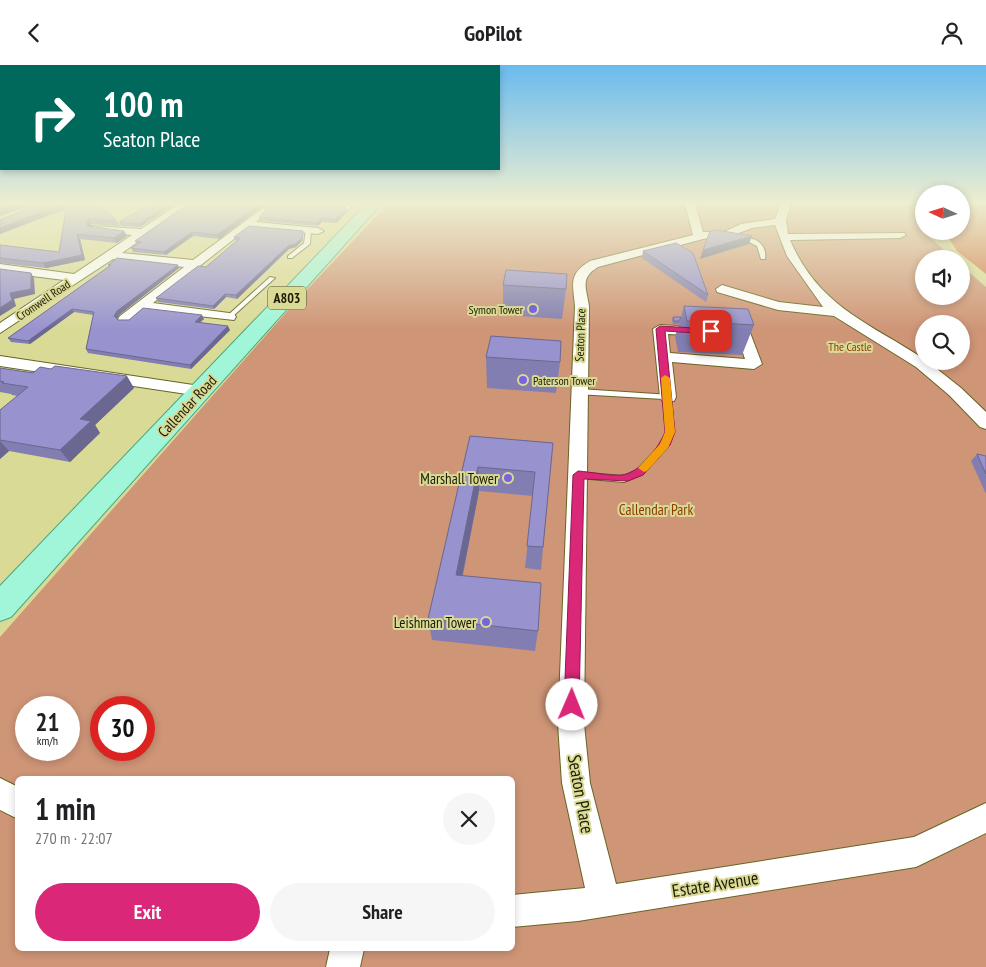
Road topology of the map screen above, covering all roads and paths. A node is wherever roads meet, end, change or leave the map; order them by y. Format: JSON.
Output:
{"nodes":[{"id":1,"x":124,"y":246,"type":"edge"},
{"id":2,"x":219,"y":246,"type":"edge"},
{"id":3,"x":304,"y":246,"type":"edge"},
{"id":4,"x":335,"y":246,"type":"edge"},
{"id":5,"x":664,"y":246,"type":"edge"},
{"id":6,"x":760,"y":246,"type":"edge"},
{"id":7,"x":789,"y":246,"type":"edge"},
{"id":8,"x":111,"y":255,"type":"junction"},
{"id":9,"x":290,"y":257,"type":"dead end"},
{"id":10,"x":762,"y":258,"type":"dead end"},
{"id":11,"x":195,"y":264,"type":"junction"},
{"id":12,"x":0,"y":268,"type":"edge"},
{"id":13,"x":76,"y":278,"type":"junction"},
{"id":14,"x":272,"y":278,"type":"dead end"},
{"id":15,"x":722,"y":289,"type":"dead end"},
{"id":16,"x":142,"y":306,"type":"junction"},
{"id":17,"x":836,"y":312,"type":"junction"},
{"id":18,"x":229,"y":317,"type":"joint"},
{"id":19,"x":125,"y":319,"type":"edge"},
{"id":20,"x":0,"y":329,"type":"edge"},
{"id":21,"x":662,"y":357,"type":"junction"},
{"id":22,"x":0,"y":361,"type":"edge"},
{"id":23,"x":200,"y":391,"type":"junction"},
{"id":24,"x":579,"y":392,"type":"junction"},
{"id":25,"x":668,"y":397,"type":"junction"},
{"id":26,"x":986,"y":423,"type":"edge"},
{"id":27,"x":578,"y":475,"type":"junction"},
{"id":28,"x":0,"y":607,"type":"edge"},
{"id":29,"x":0,"y":792,"type":"edge"},
{"id":30,"x":15,"y":803,"type":"edge"},
{"id":31,"x":986,"y":818,"type":"edge"},
{"id":32,"x":604,"y":901,"type":"junction"},
{"id":33,"x":515,"y":911,"type":"edge"},
{"id":34,"x":347,"y":951,"type":"edge"},
{"id":35,"x":343,"y":967,"type":"edge"}],
"edges":[{"from":1,"to":8,"type":"street","name":"Cromwell Road"},
{"from":2,"to":11,"type":"street"},
{"from":3,"to":9,"type":"lane"},
{"from":4,"to":23,"type":"main road","name":"Callendar Road","number":"A803"},
{"from":5,"to":24,"type":"street","name":"Seaton Place"},
{"from":6,"to":10,"type":"lane"},
{"from":7,"to":17,"type":"street"},
{"from":8,"to":11,"type":"street"},
{"from":8,"to":13,"type":"street","name":"Cromwell Road"},
{"from":11,"to":16,"type":"street"},
{"from":12,"to":13,"type":"street"},
{"from":13,"to":20,"type":"street","name":"Cromwell Road"},
{"from":14,"to":18,"type":"lane"},
{"from":15,"to":17,"type":"street"},
{"from":16,"to":18,"type":"street"},
{"from":16,"to":19,"type":"street"},
{"from":17,"to":26,"type":"street"},
{"from":21,"to":21,"type":"street"},
{"from":21,"to":25,"type":"street"},
{"from":22,"to":23,"type":"street"},
{"from":23,"to":28,"type":"main road","name":"Callendar Road","number":"A803"},
{"from":24,"to":25,"type":"lane"},
{"from":24,"to":27,"type":"street","name":"Seaton Place"},
{"from":25,"to":27,"type":"lane"},
{"from":27,"to":32,"type":"street","name":"Seaton Place"},
{"from":29,"to":30,"type":"street"},
{"from":31,"to":32,"type":"street","name":"Estate Avenue"},
{"from":32,"to":33,"type":"street","name":"Estate Avenue"},
{"from":34,"to":35,"type":"street"}]}
